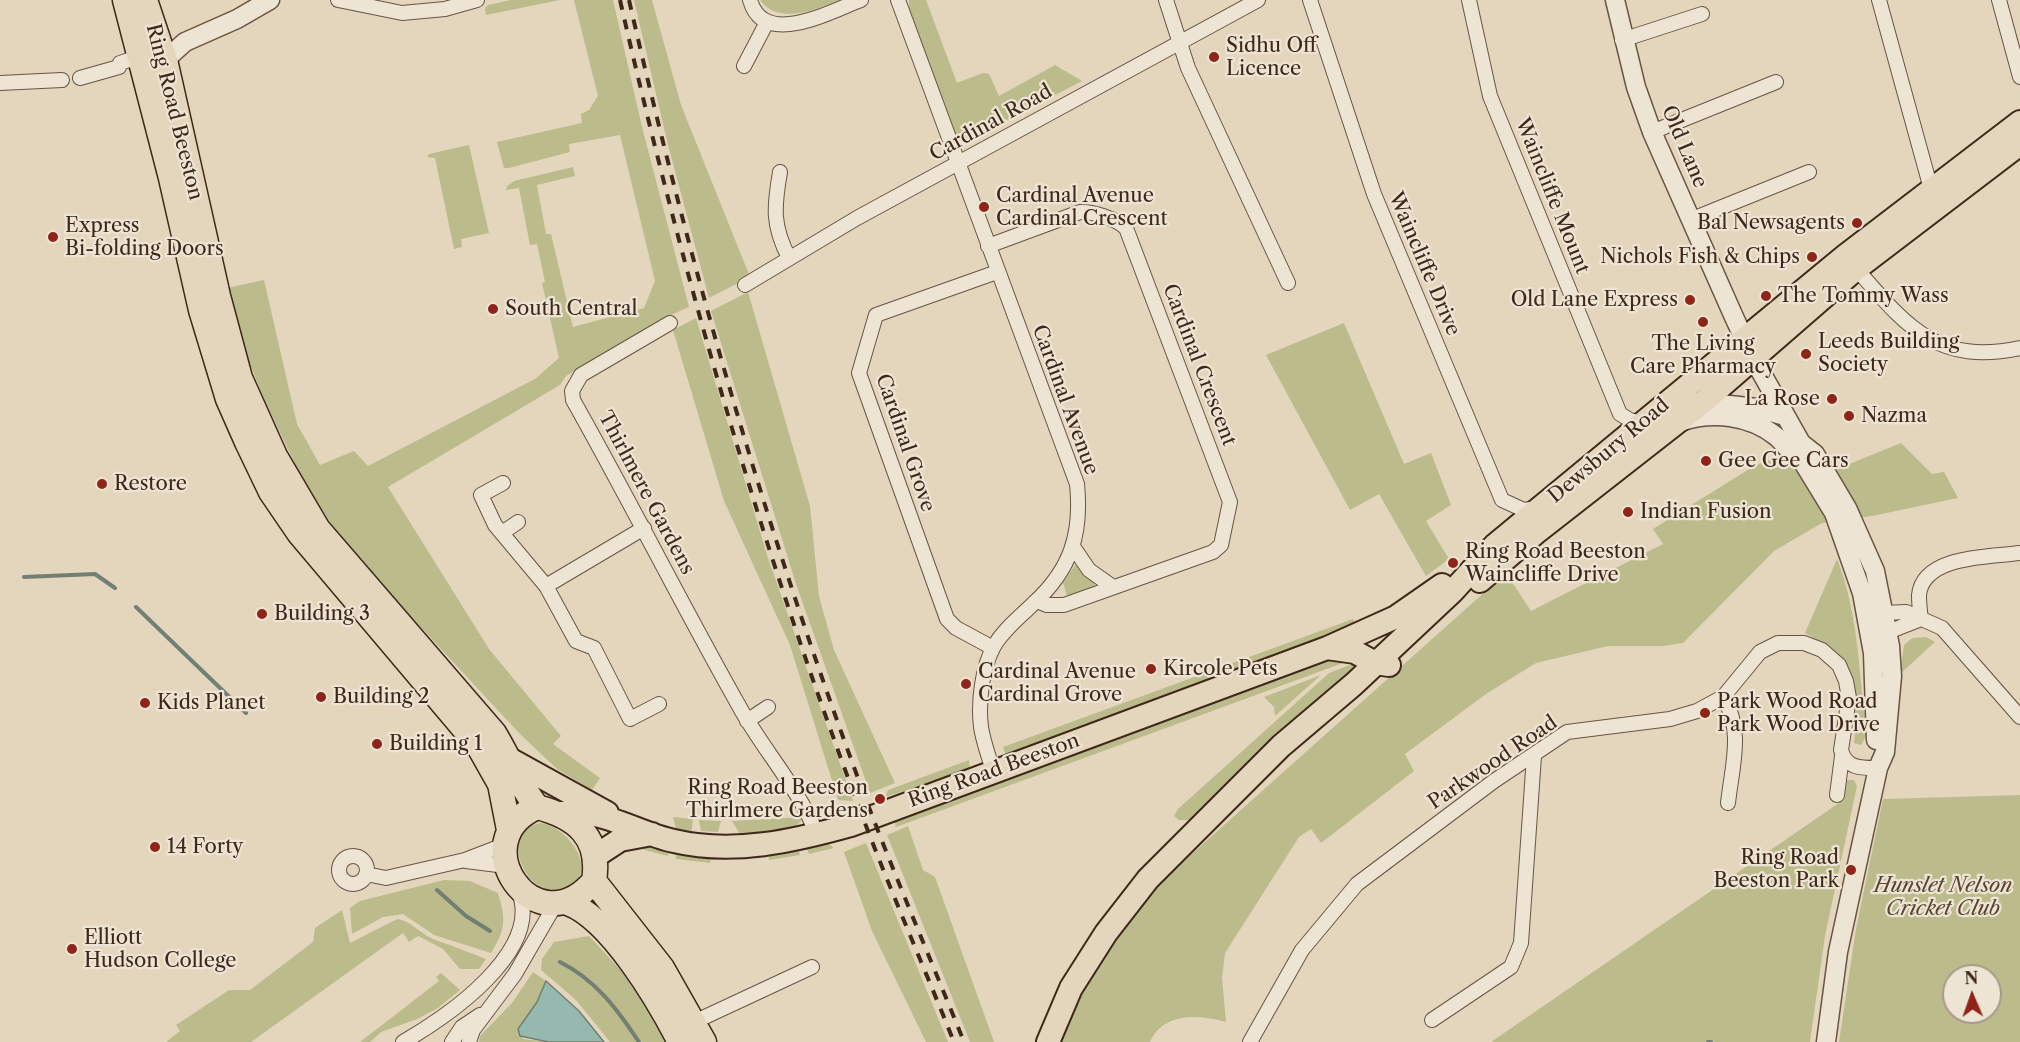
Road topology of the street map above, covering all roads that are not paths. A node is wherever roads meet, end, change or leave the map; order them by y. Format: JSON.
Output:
{"nodes":[{"id":1,"x":125,"y":0,"type":"edge"},
{"id":2,"x":144,"y":0,"type":"edge"},
{"id":3,"x":270,"y":0,"type":"edge"},
{"id":4,"x":338,"y":0,"type":"edge"},
{"id":5,"x":477,"y":0,"type":"edge"},
{"id":6,"x":750,"y":0,"type":"edge"},
{"id":7,"x":861,"y":0,"type":"edge"},
{"id":8,"x":898,"y":0,"type":"edge"},
{"id":9,"x":1166,"y":0,"type":"edge"},
{"id":10,"x":1258,"y":0,"type":"edge"},
{"id":11,"x":1310,"y":0,"type":"edge"},
{"id":12,"x":1469,"y":0,"type":"edge"},
{"id":13,"x":1615,"y":0,"type":"edge"},
{"id":14,"x":1879,"y":0,"type":"edge"},
{"id":15,"x":1999,"y":0,"type":"edge"},
{"id":16,"x":1702,"y":14,"type":"dead end"},
{"id":17,"x":767,"y":22,"type":"junction"},
{"id":18,"x":154,"y":27,"type":"junction"},
{"id":19,"x":1622,"y":40,"type":"junction"},
{"id":20,"x":185,"y":42,"type":"junction"},
{"id":21,"x":1179,"y":43,"type":"junction"},
{"id":22,"x":141,"y":56,"type":"junction"},
{"id":23,"x":165,"y":60,"type":"junction"},
{"id":24,"x":744,"y":66,"type":"dead end"},
{"id":25,"x":80,"y":78,"type":"dead end"},
{"id":26,"x":2020,"y":78,"type":"edge"},
{"id":27,"x":62,"y":80,"type":"dead end"},
{"id":28,"x":1776,"y":82,"type":"dead end"},
{"id":29,"x":0,"y":83,"type":"edge"},
{"id":30,"x":2020,"y":122,"type":"edge"},
{"id":31,"x":1652,"y":132,"type":"junction"},
{"id":32,"x":2020,"y":144,"type":"edge"},
{"id":33,"x":958,"y":163,"type":"junction"},
{"id":34,"x":780,"y":172,"type":"dead end"},
{"id":35,"x":1809,"y":172,"type":"dead end"},
{"id":36,"x":1931,"y":189,"type":"junction"},
{"id":37,"x":1690,"y":220,"type":"junction"},
{"id":38,"x":988,"y":246,"type":"junction"},
{"id":39,"x":789,"y":258,"type":"junction"},
{"id":40,"x":1851,"y":262,"type":"junction"},
{"id":41,"x":997,"y":273,"type":"junction"},
{"id":42,"x":1288,"y":283,"type":"dead end"},
{"id":43,"x":745,"y":285,"type":"dead end"},
{"id":44,"x":670,"y":323,"type":"dead end"},
{"id":45,"x":1749,"y":348,"type":"junction"},
{"id":46,"x":2020,"y":348,"type":"edge"},
{"id":47,"x":1669,"y":400,"type":"junction"},
{"id":48,"x":1703,"y":402,"type":"junction"},
{"id":49,"x":1785,"y":416,"type":"junction"},
{"id":50,"x":1642,"y":423,"type":"junction"},
{"id":51,"x":1677,"y":423,"type":"junction"},
{"id":52,"x":1801,"y":451,"type":"junction"},
{"id":53,"x":503,"y":483,"type":"dead end"},
{"id":54,"x":1540,"y":508,"type":"junction"},
{"id":55,"x":518,"y":522,"type":"dead end"},
{"id":56,"x":644,"y":528,"type":"junction"},
{"id":57,"x":502,"y":533,"type":"junction"},
{"id":58,"x":1495,"y":545,"type":"junction"},
{"id":59,"x":1074,"y":548,"type":"junction"},
{"id":60,"x":2020,"y":553,"type":"edge"},
{"id":61,"x":546,"y":586,"type":"junction"},
{"id":62,"x":1113,"y":587,"type":"junction"},
{"id":63,"x":1037,"y":601,"type":"junction"},
{"id":64,"x":1884,"y":613,"type":"junction"},
{"id":65,"x":1921,"y":619,"type":"junction"},
{"id":66,"x":1869,"y":627,"type":"junction"},
{"id":67,"x":1365,"y":631,"type":"junction"},
{"id":68,"x":1888,"y":632,"type":"junction"},
{"id":69,"x":993,"y":648,"type":"junction"},
{"id":70,"x":1327,"y":648,"type":"junction"},
{"id":71,"x":1385,"y":660,"type":"junction"},
{"id":72,"x":1724,"y":697,"type":"junction"},
{"id":73,"x":659,"y":704,"type":"dead end"},
{"id":74,"x":768,"y":707,"type":"dead end"},
{"id":75,"x":2018,"y":712,"type":"edge"},
{"id":76,"x":747,"y":721,"type":"junction"},
{"id":77,"x":1534,"y":756,"type":"junction"},
{"id":78,"x":1842,"y":756,"type":"junction"},
{"id":79,"x":511,"y":760,"type":"junction"},
{"id":80,"x":1878,"y":768,"type":"junction"},
{"id":81,"x":993,"y":771,"type":"junction"},
{"id":82,"x":1837,"y":795,"type":"dead end"},
{"id":83,"x":1728,"y":803,"type":"dead end"},
{"id":84,"x":548,"y":810,"type":"junction"},
{"id":85,"x":616,"y":821,"type":"junction"},
{"id":86,"x":654,"y":833,"type":"junction"},
{"id":87,"x":817,"y":834,"type":"junction"},
{"id":88,"x":509,"y":856,"type":"junction"},
{"id":89,"x":465,"y":860,"type":"junction"},
{"id":90,"x":594,"y":869,"type":"junction"},
{"id":91,"x":366,"y":874,"type":"dead end"},
{"id":92,"x":562,"y":904,"type":"junction"},
{"id":93,"x":812,"y":967,"type":"dead end"},
{"id":94,"x":491,"y":1006,"type":"junction"},
{"id":95,"x":1432,"y":1020,"type":"dead end"},
{"id":96,"x":699,"y":1032,"type":"edge"},
{"id":97,"x":404,"y":1042,"type":"edge"},
{"id":98,"x":452,"y":1042,"type":"edge"},
{"id":99,"x":468,"y":1042,"type":"edge"},
{"id":100,"x":680,"y":1042,"type":"edge"},
{"id":101,"x":1048,"y":1042,"type":"edge"},
{"id":102,"x":1250,"y":1042,"type":"edge"},
{"id":103,"x":1826,"y":1042,"type":"edge"}],
"edges":[{"from":1,"to":22,"type":"highway","name":"Ring Road Beeston"},
{"from":2,"to":18,"type":"highway","name":"Ring Road Beeston"},
{"from":3,"to":20,"type":"street"},
{"from":4,"to":5,"type":"street"},
{"from":6,"to":17,"type":"street"},
{"from":7,"to":17,"type":"street"},
{"from":8,"to":33,"type":"street","name":"Cardinal Avenue"},
{"from":9,"to":21,"type":"street"},
{"from":10,"to":21,"type":"street","name":"Cardinal Road"},
{"from":11,"to":54,"type":"street","name":"Waincliffe Drive"},
{"from":12,"to":50,"type":"street","name":"Waincliffe Mount"},
{"from":13,"to":19,"type":"street","name":"Old Lane"},
{"from":14,"to":36,"type":"street"},
{"from":15,"to":26,"type":"street"},
{"from":16,"to":19,"type":"street"},
{"from":17,"to":24,"type":"street"},
{"from":18,"to":20,"type":"street"},
{"from":18,"to":23,"type":"highway","name":"Ring Road Beeston"},
{"from":19,"to":31,"type":"street","name":"Old Lane"},
{"from":20,"to":23,"type":"street"},
{"from":21,"to":33,"type":"street","name":"Cardinal Road"},
{"from":21,"to":42,"type":"street"},
{"from":22,"to":25,"type":"street"},
{"from":22,"to":88,"type":"highway","name":"Ring Road Beeston"},
{"from":23,"to":79,"type":"highway","name":"Ring Road Beeston"},
{"from":27,"to":29,"type":"street"},
{"from":28,"to":31,"type":"street"},
{"from":30,"to":36,"type":"main road","name":"Dewsbury Road"},
{"from":31,"to":37,"type":"street","name":"Old Lane"},
{"from":32,"to":40,"type":"main road","name":"Dewsbury Road"},
{"from":33,"to":38,"type":"street","name":"Cardinal Avenue"},
{"from":33,"to":39,"type":"street","name":"Cardinal Road"},
{"from":34,"to":39,"type":"street"},
{"from":35,"to":37,"type":"street"},
{"from":36,"to":40,"type":"main road","name":"Dewsbury Road"},
{"from":37,"to":45,"type":"street","name":"Old Lane"},
{"from":38,"to":41,"type":"street","name":"Cardinal Avenue"},
{"from":38,"to":62,"type":"street","name":"Cardinal Crescent"},
{"from":39,"to":43,"type":"street","name":"Cardinal Road"},
{"from":40,"to":45,"type":"main road","name":"Dewsbury Road"},
{"from":40,"to":46,"type":"street"},
{"from":41,"to":59,"type":"street","name":"Cardinal Avenue"},
{"from":41,"to":69,"type":"street","name":"Cardinal Grove"},
{"from":44,"to":56,"type":"street","name":"Thirlmere Gardens"},
{"from":45,"to":47,"type":"main road","name":"Dewsbury Road"},
{"from":45,"to":48,"type":"main road","name":"Dewsbury Road"},
{"from":45,"to":49,"type":"street"},
{"from":47,"to":48,"type":"main road"},
{"from":47,"to":50,"type":"main road","name":"Dewsbury Road"},
{"from":48,"to":49,"type":"street"},
{"from":48,"to":51,"type":"main road","name":"Dewsbury Road"},
{"from":49,"to":52,"type":"street"},
{"from":50,"to":54,"type":"main road","name":"Dewsbury Road"},
{"from":51,"to":52,"type":"street"},
{"from":51,"to":71,"type":"main road","name":"Dewsbury Road"},
{"from":52,"to":64,"type":"street"},
{"from":52,"to":66,"type":"street"},
{"from":53,"to":57,"type":"street"},
{"from":54,"to":58,"type":"main road","name":"Dewsbury Road"},
{"from":55,"to":57,"type":"street"},
{"from":56,"to":61,"type":"street"},
{"from":56,"to":76,"type":"street","name":"Thirlmere Gardens"},
{"from":57,"to":61,"type":"street"},
{"from":58,"to":67,"type":"main road","name":"Ring Road Beeston"},
{"from":58,"to":71,"type":"main road","name":"Dewsbury Road"},
{"from":59,"to":62,"type":"street"},
{"from":59,"to":63,"type":"street","name":"Cardinal Avenue"},
{"from":60,"to":65,"type":"street"},
{"from":61,"to":73,"type":"street"},
{"from":62,"to":63,"type":"street","name":"Cardinal Crescent"},
{"from":63,"to":69,"type":"street","name":"Cardinal Avenue"},
{"from":64,"to":65,"type":"street"},
{"from":64,"to":66,"type":"street"},
{"from":64,"to":68,"type":"street"},
{"from":65,"to":68,"type":"street"},
{"from":65,"to":75,"type":"street"},
{"from":66,"to":68,"type":"street"},
{"from":66,"to":80,"type":"street"},
{"from":67,"to":70,"type":"main road","name":"Ring Road Beeston"},
{"from":67,"to":71,"type":"main road"},
{"from":68,"to":80,"type":"street"},
{"from":69,"to":81,"type":"street","name":"Cardinal Avenue"},
{"from":70,"to":71,"type":"main road","name":"Ring Road Beeston"},
{"from":70,"to":81,"type":"main road","name":"Ring Road Beeston"},
{"from":71,"to":101,"type":"main road","name":"Dewsbury Road"},
{"from":72,"to":77,"type":"street","name":"Parkwood Road"},
{"from":72,"to":78,"type":"street","name":"Parkwood Road"},
{"from":72,"to":83,"type":"street"},
{"from":74,"to":76,"type":"street"},
{"from":76,"to":87,"type":"street","name":"Thirlmere Gardens"},
{"from":77,"to":95,"type":"street"},
{"from":77,"to":102,"type":"street","name":"Parkwood Road"},
{"from":78,"to":80,"type":"street"},
{"from":78,"to":82,"type":"street","name":"Parkwood Road"},
{"from":79,"to":84,"type":"highway","name":"Ring Road Beeston"},
{"from":79,"to":85,"type":"main road"},
{"from":80,"to":103,"type":"street"},
{"from":81,"to":87,"type":"main road","name":"Ring Road Beeston"},
{"from":84,"to":85,"type":"main road","name":"Ring Road Beeston"},
{"from":84,"to":88,"type":"highway"},
{"from":84,"to":90,"type":"highway"},
{"from":85,"to":86,"type":"main road","name":"Ring Road Beeston"},
{"from":86,"to":87,"type":"main road","name":"Ring Road Beeston"},
{"from":86,"to":90,"type":"main road","name":"Ring Road Beeston"},
{"from":88,"to":89,"type":"street"},
{"from":88,"to":89,"type":"street"},
{"from":88,"to":92,"type":"highway"},
{"from":88,"to":97,"type":"street"},
{"from":89,"to":91,"type":"street"},
{"from":90,"to":92,"type":"highway"},
{"from":90,"to":96,"type":"highway"},
{"from":92,"to":94,"type":"street"},
{"from":92,"to":100,"type":"highway"},
{"from":93,"to":96,"type":"street"},
{"from":94,"to":98,"type":"street"},
{"from":94,"to":99,"type":"street"}]}
